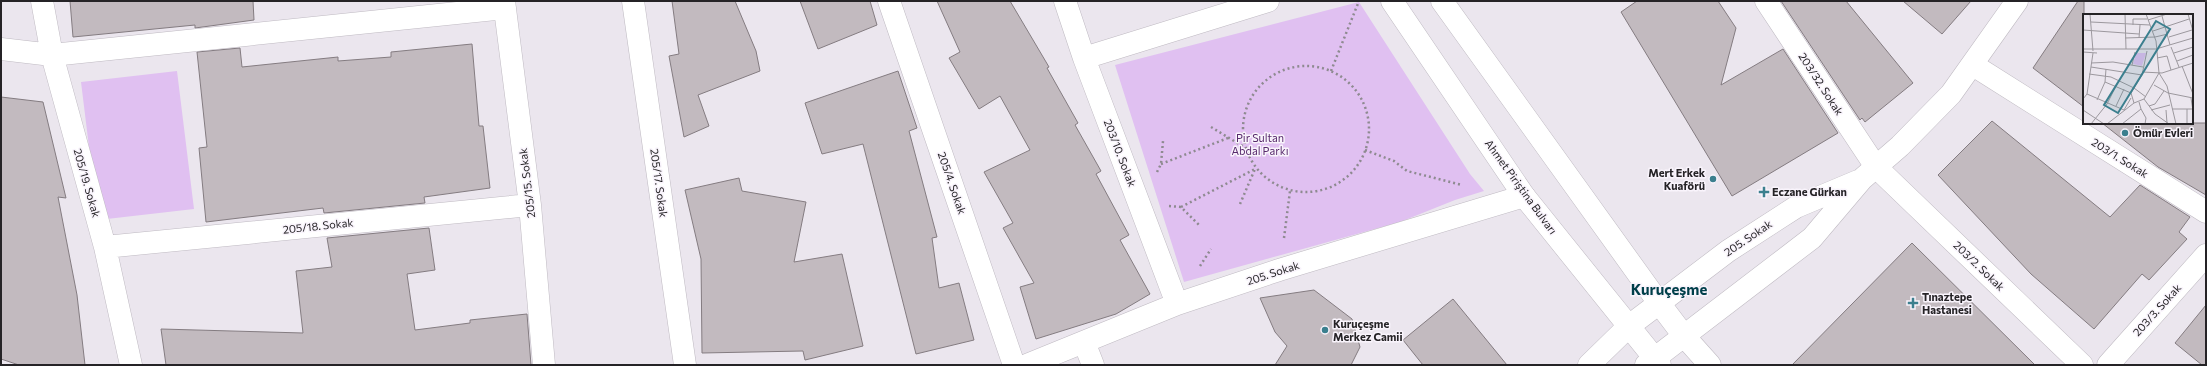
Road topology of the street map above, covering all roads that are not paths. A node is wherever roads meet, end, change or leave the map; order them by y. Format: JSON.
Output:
{"nodes":[{"id":1,"x":42,"y":1,"type":"edge"},
{"id":2,"x":633,"y":1,"type":"edge"},
{"id":3,"x":889,"y":1,"type":"edge"},
{"id":4,"x":1065,"y":1,"type":"edge"},
{"id":5,"x":1268,"y":1,"type":"edge"},
{"id":6,"x":1392,"y":1,"type":"edge"},
{"id":7,"x":1442,"y":1,"type":"edge"},
{"id":8,"x":1766,"y":1,"type":"edge"},
{"id":9,"x":2017,"y":1,"type":"edge"},
{"id":10,"x":505,"y":4,"type":"edge"},
{"id":11,"x":1,"y":49,"type":"edge"},
{"id":12,"x":52,"y":55,"type":"junction"},
{"id":13,"x":1084,"y":58,"type":"junction"},
{"id":14,"x":1973,"y":65,"type":"junction"},
{"id":15,"x":1869,"y":173,"type":"junction"},
{"id":16,"x":1524,"y":196,"type":"junction"},
{"id":17,"x":530,"y":205,"type":"junction"},
{"id":18,"x":2206,"y":212,"type":"edge"},
{"id":19,"x":105,"y":247,"type":"junction"},
{"id":20,"x":2206,"y":255,"type":"edge"},
{"id":21,"x":1176,"y":304,"type":"junction"},
{"id":22,"x":1644,"y":314,"type":"junction"},
{"id":23,"x":1084,"y":342,"type":"junction"},
{"id":24,"x":1663,"y":354,"type":"edge"},
{"id":25,"x":131,"y":365,"type":"edge"},
{"id":26,"x":544,"y":365,"type":"edge"},
{"id":27,"x":685,"y":365,"type":"edge"},
{"id":28,"x":1014,"y":365,"type":"edge"},
{"id":29,"x":1027,"y":365,"type":"edge"},
{"id":30,"x":1093,"y":365,"type":"edge"},
{"id":31,"x":1589,"y":365,"type":"edge"},
{"id":32,"x":1710,"y":365,"type":"edge"},
{"id":33,"x":2082,"y":365,"type":"edge"},
{"id":34,"x":2108,"y":365,"type":"edge"}],
"edges":[{"from":1,"to":12,"type":"street","name":"205/19. Sokak"},
{"from":2,"to":27,"type":"street","name":"205/17. Sokak"},
{"from":3,"to":28,"type":"street","name":"205/4. Sokak"},
{"from":4,"to":13,"type":"street","name":"203/10. Sokak"},
{"from":5,"to":13,"type":"street"},
{"from":6,"to":16,"type":"street","name":"Ahmet Piriştina Bulvarı"},
{"from":7,"to":22,"type":"street","name":"Ahmet Piriştina Bulvarı"},
{"from":8,"to":15,"type":"street","name":"203/32. Sokak"},
{"from":9,"to":14,"type":"street","name":"205. Sokak"},
{"from":10,"to":12,"type":"street"},
{"from":10,"to":17,"type":"street","name":"205/15. Sokak"},
{"from":11,"to":12,"type":"street"},
{"from":12,"to":19,"type":"street","name":"205/19. Sokak"},
{"from":13,"to":21,"type":"street","name":"203/10. Sokak"},
{"from":14,"to":15,"type":"street","name":"205. Sokak"},
{"from":14,"to":18,"type":"street","name":"203/1. Sokak"},
{"from":15,"to":22,"type":"street","name":"205. Sokak"},
{"from":15,"to":24,"type":"street","name":"205. Sokak"},
{"from":15,"to":33,"type":"street","name":"203/2. Sokak"},
{"from":16,"to":21,"type":"street","name":"205. Sokak"},
{"from":16,"to":22,"type":"street","name":"Ahmet Piriştina Bulvarı"},
{"from":17,"to":19,"type":"street","name":"205/18. Sokak"},
{"from":17,"to":26,"type":"street","name":"205/15. Sokak"},
{"from":19,"to":25,"type":"street","name":"205/19. Sokak"},
{"from":20,"to":34,"type":"street","name":"203/3. Sokak"},
{"from":21,"to":23,"type":"street","name":"205. Sokak"},
{"from":22,"to":24,"type":"street","name":"Ahmet Piriştina Bulvarı"},
{"from":22,"to":24,"type":"street","name":"Ahmet Piriştina Bulvarı"},
{"from":22,"to":31,"type":"street","name":"205. Sokak"},
{"from":23,"to":29,"type":"street","name":"205. Sokak"},
{"from":23,"to":30,"type":"street"},
{"from":24,"to":32,"type":"street","name":"Ahmet Piriştina Bulvarı"}]}
